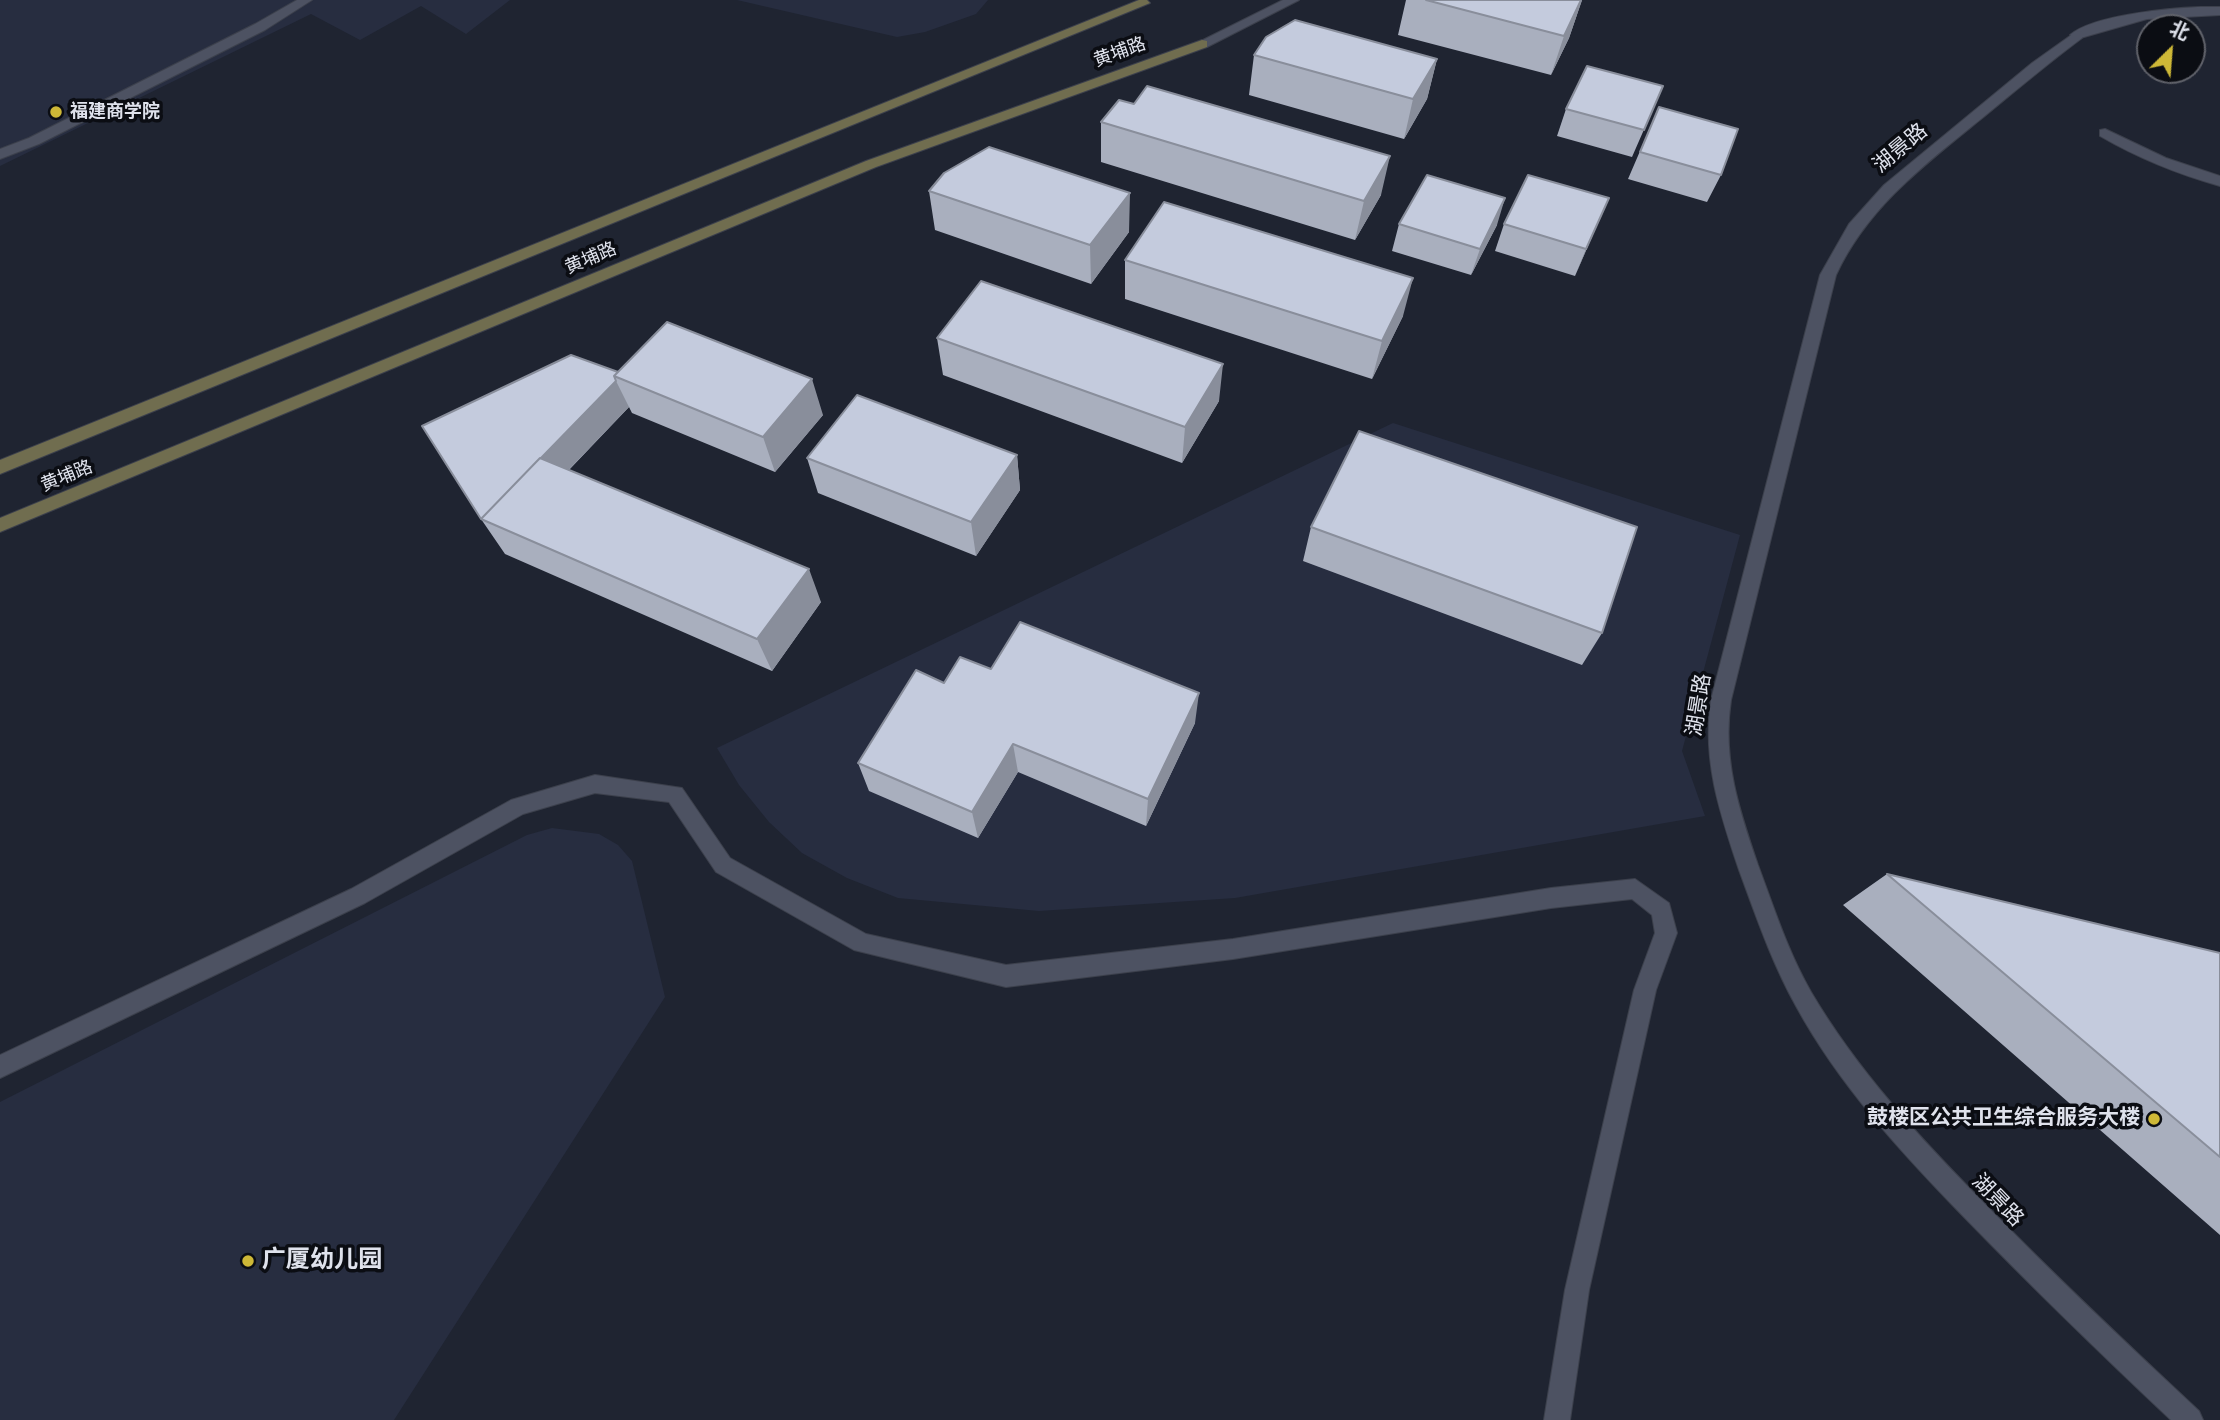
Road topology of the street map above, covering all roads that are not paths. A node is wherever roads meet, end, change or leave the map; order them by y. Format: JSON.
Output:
{"nodes":[{"id":1,"x":306,"y":0,"type":"edge"},
{"id":2,"x":1293,"y":0,"type":"edge"},
{"id":3,"x":1147,"y":2,"type":"edge"},
{"id":4,"x":2220,"y":11,"type":"edge"},
{"id":5,"x":1202,"y":44,"type":"joint"},
{"id":6,"x":2105,"y":133,"type":"dead end"},
{"id":7,"x":0,"y":154,"type":"edge"},
{"id":8,"x":2220,"y":181,"type":"edge"},
{"id":9,"x":0,"y":467,"type":"edge"},
{"id":10,"x":0,"y":525,"type":"edge"},
{"id":11,"x":0,"y":1067,"type":"edge"},
{"id":12,"x":1557,"y":1420,"type":"edge"},
{"id":13,"x":2190,"y":1420,"type":"edge"}],
"edges":[{"from":1,"to":7,"type":"street"},
{"from":2,"to":5,"type":"street"},
{"from":3,"to":9,"type":"main road","name":"黄埔路"},
{"from":4,"to":13,"type":"street","name":"湖景路"},
{"from":5,"to":10,"type":"main road","name":"黄埔路"},
{"from":6,"to":8,"type":"street"},
{"from":11,"to":12,"type":"street"}]}
